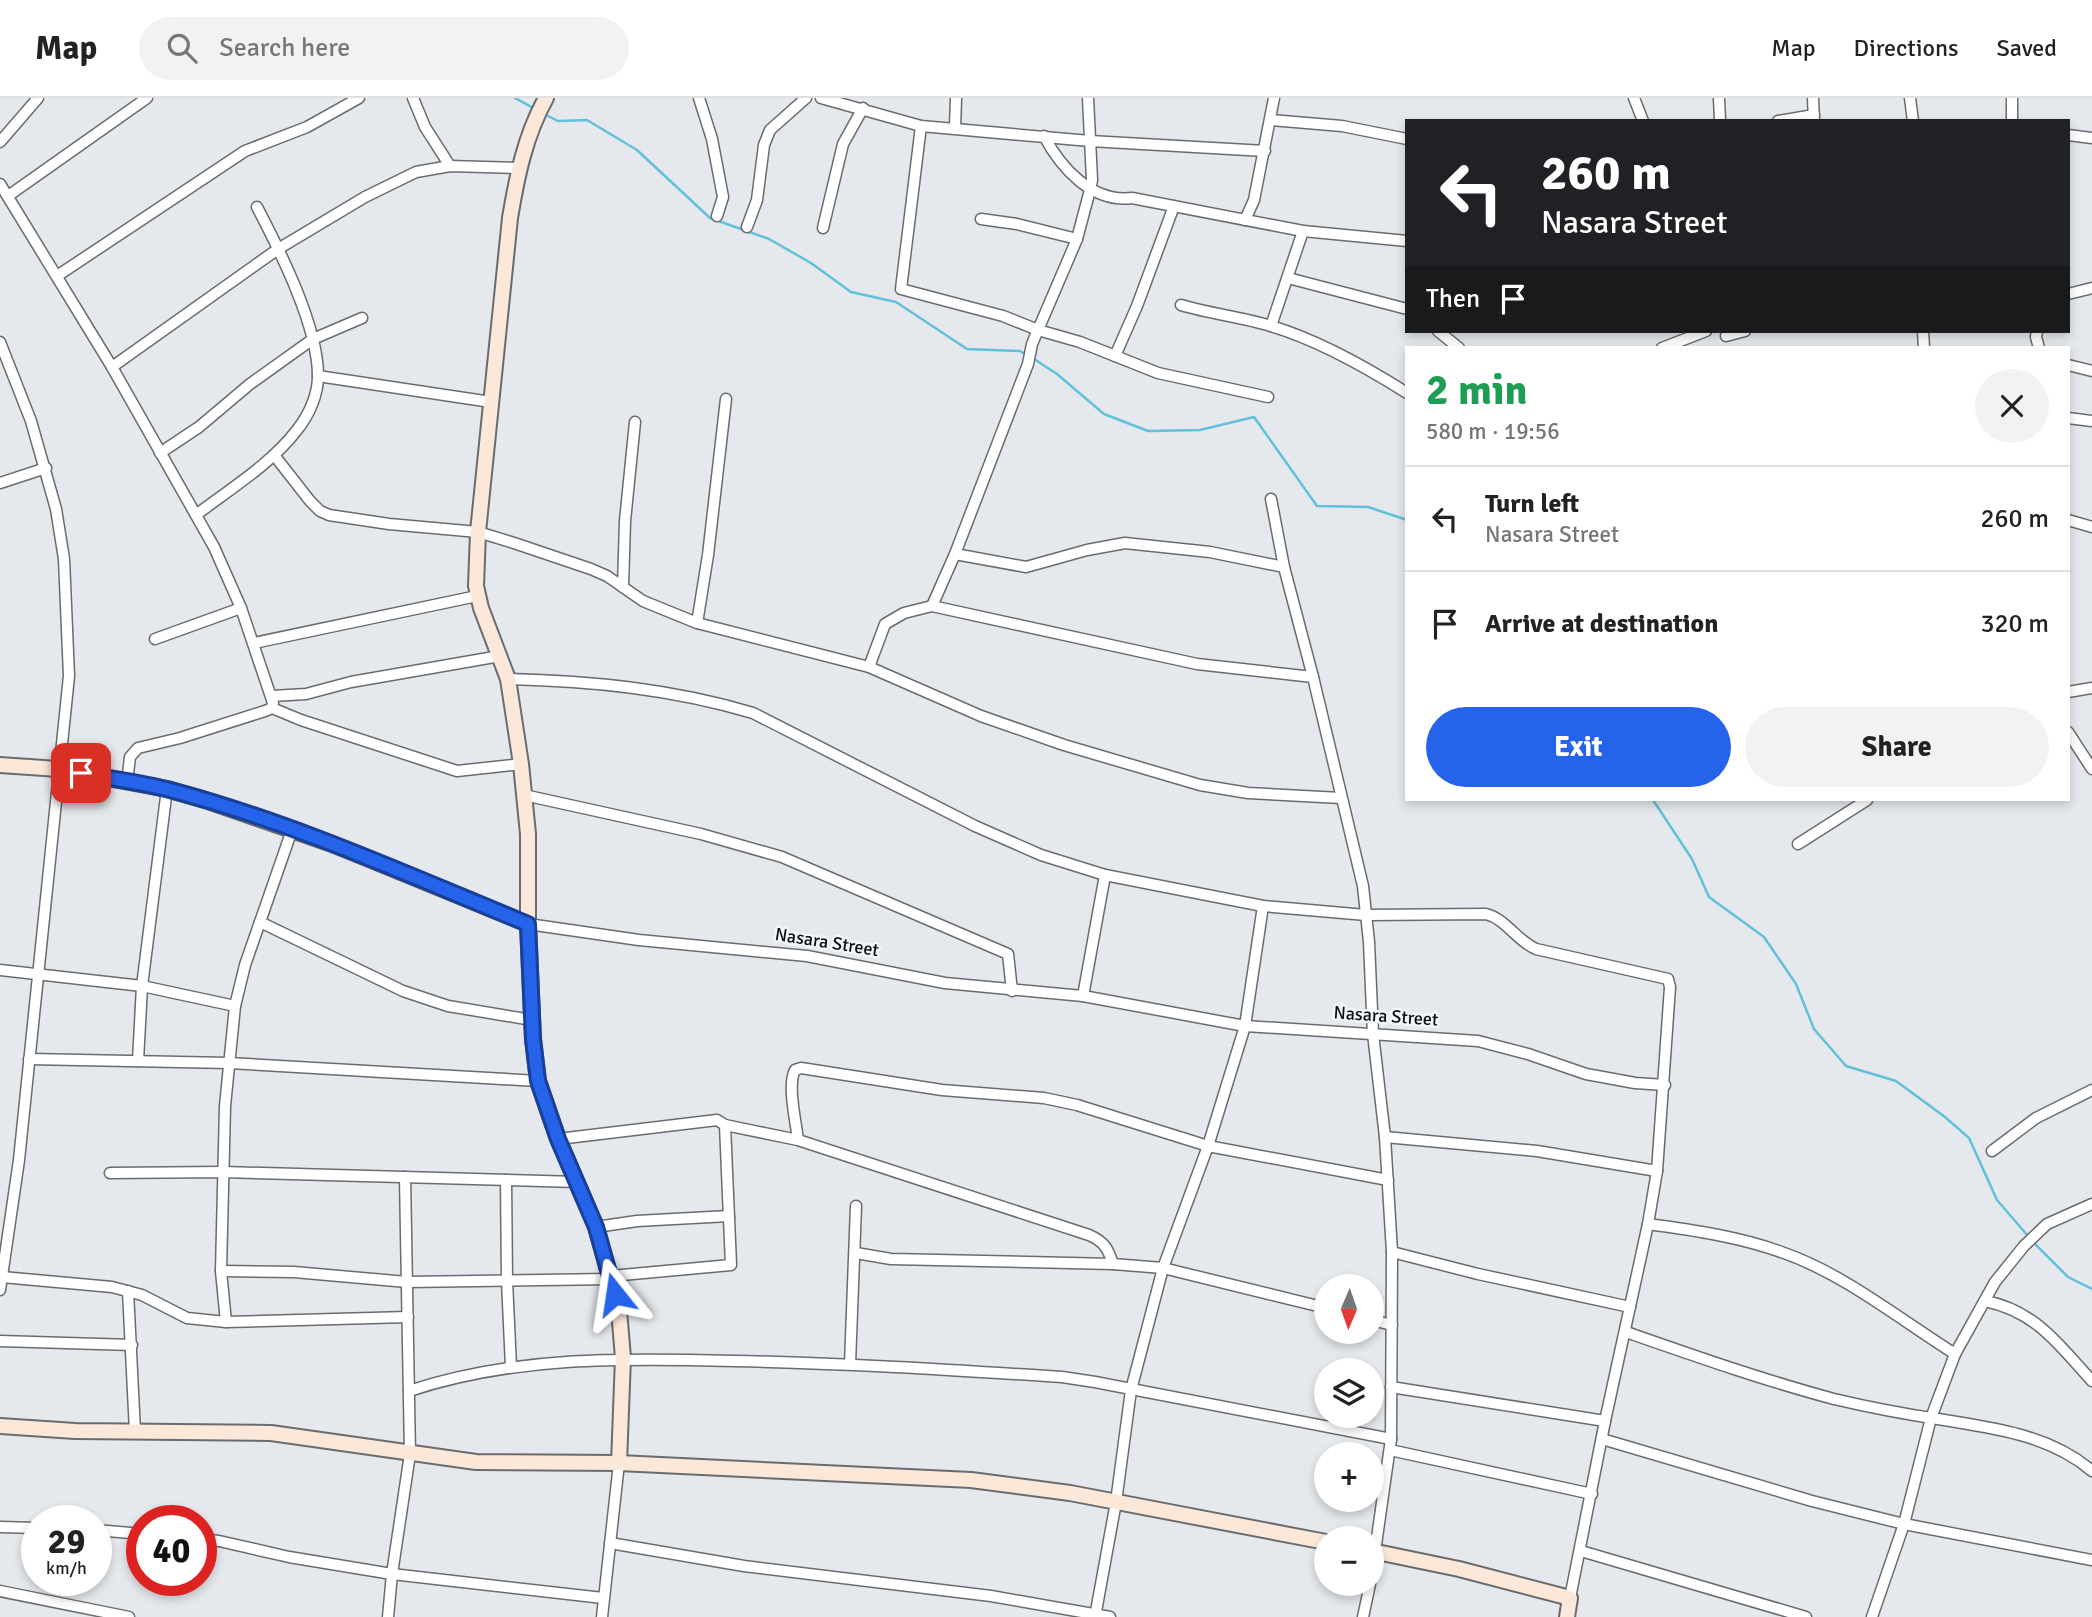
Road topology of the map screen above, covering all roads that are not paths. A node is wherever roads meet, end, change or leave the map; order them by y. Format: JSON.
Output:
{"nodes":[{"id":1,"x":38,"y":98,"type":"edge"},
{"id":2,"x":147,"y":98,"type":"edge"},
{"id":3,"x":413,"y":98,"type":"edge"},
{"id":4,"x":546,"y":98,"type":"edge"},
{"id":5,"x":699,"y":98,"type":"edge"},
{"id":6,"x":806,"y":98,"type":"edge"},
{"id":7,"x":821,"y":98,"type":"edge"},
{"id":8,"x":956,"y":98,"type":"edge"},
{"id":9,"x":1088,"y":98,"type":"edge"},
{"id":10,"x":1274,"y":98,"type":"edge"},
{"id":11,"x":1634,"y":98,"type":"edge"},
{"id":12,"x":1719,"y":98,"type":"edge"},
{"id":13,"x":1813,"y":98,"type":"edge"},
{"id":14,"x":1910,"y":98,"type":"edge"},
{"id":15,"x":2012,"y":98,"type":"edge"},
{"id":16,"x":357,"y":99,"type":"edge"},
{"id":17,"x":863,"y":108,"type":"junction"},
{"id":18,"x":1814,"y":118,"type":"edge"},
{"id":19,"x":1642,"y":119,"type":"edge"},
{"id":20,"x":1720,"y":119,"type":"edge"},
{"id":21,"x":1913,"y":119,"type":"edge"},
{"id":22,"x":2012,"y":119,"type":"edge"},
{"id":23,"x":1271,"y":120,"type":"junction"},
{"id":24,"x":921,"y":126,"type":"junction"},
{"id":25,"x":955,"y":128,"type":"junction"},
{"id":26,"x":2070,"y":135,"type":"edge"},
{"id":27,"x":1044,"y":136,"type":"junction"},
{"id":28,"x":2092,"y":138,"type":"edge"},
{"id":29,"x":1405,"y":139,"type":"edge"},
{"id":30,"x":1090,"y":141,"type":"junction"},
{"id":31,"x":0,"y":142,"type":"edge"},
{"id":32,"x":1265,"y":150,"type":"junction"},
{"id":33,"x":450,"y":166,"type":"junction"},
{"id":34,"x":518,"y":168,"type":"junction"},
{"id":35,"x":1090,"y":190,"type":"junction"},
{"id":36,"x":4,"y":191,"type":"edge"},
{"id":37,"x":1174,"y":206,"type":"junction"},
{"id":38,"x":257,"y":207,"type":"dead end"},
{"id":39,"x":717,"y":216,"type":"dead end"},
{"id":40,"x":981,"y":219,"type":"dead end"},
{"id":41,"x":1245,"y":220,"type":"junction"},
{"id":42,"x":747,"y":227,"type":"dead end"},
{"id":43,"x":823,"y":228,"type":"dead end"},
{"id":44,"x":1303,"y":231,"type":"junction"},
{"id":45,"x":1077,"y":239,"type":"junction"},
{"id":46,"x":1405,"y":241,"type":"edge"},
{"id":47,"x":278,"y":248,"type":"junction"},
{"id":48,"x":57,"y":276,"type":"junction"},
{"id":49,"x":1288,"y":278,"type":"junction"},
{"id":50,"x":2092,"y":288,"type":"edge"},
{"id":51,"x":2070,"y":294,"type":"edge"},
{"id":52,"x":1181,"y":305,"type":"dead end"},
{"id":53,"x":1405,"y":308,"type":"edge"},
{"id":54,"x":362,"y":318,"type":"dead end"},
{"id":55,"x":1271,"y":326,"type":"junction"},
{"id":56,"x":1038,"y":330,"type":"junction"},
{"id":57,"x":1441,"y":333,"type":"edge"},
{"id":58,"x":1701,"y":333,"type":"edge"},
{"id":59,"x":313,"y":339,"type":"junction"},
{"id":60,"x":0,"y":342,"type":"edge"},
{"id":61,"x":1457,"y":346,"type":"edge"},
{"id":62,"x":1667,"y":346,"type":"edge"},
{"id":63,"x":1115,"y":356,"type":"junction"},
{"id":64,"x":2070,"y":366,"type":"edge"},
{"id":65,"x":111,"y":367,"type":"junction"},
{"id":66,"x":2092,"y":371,"type":"edge"},
{"id":67,"x":318,"y":376,"type":"junction"},
{"id":68,"x":1405,"y":392,"type":"edge"},
{"id":69,"x":1268,"y":397,"type":"dead end"},
{"id":70,"x":726,"y":399,"type":"dead end"},
{"id":71,"x":491,"y":402,"type":"junction"},
{"id":72,"x":2070,"y":418,"type":"edge"},
{"id":73,"x":2092,"y":421,"type":"edge"},
{"id":74,"x":635,"y":422,"type":"dead end"},
{"id":75,"x":160,"y":453,"type":"junction"},
{"id":76,"x":274,"y":455,"type":"junction"},
{"id":77,"x":46,"y":468,"type":"junction"},
{"id":78,"x":0,"y":483,"type":"edge"},
{"id":79,"x":1271,"y":499,"type":"dead end"},
{"id":80,"x":196,"y":515,"type":"junction"},
{"id":81,"x":2070,"y":521,"type":"edge"},
{"id":82,"x":2092,"y":527,"type":"edge"},
{"id":83,"x":478,"y":532,"type":"junction"},
{"id":84,"x":955,"y":554,"type":"junction"},
{"id":85,"x":1284,"y":567,"type":"junction"},
{"id":86,"x":624,"y":587,"type":"junction"},
{"id":87,"x":477,"y":596,"type":"junction"},
{"id":88,"x":932,"y":606,"type":"junction"},
{"id":89,"x":241,"y":608,"type":"junction"},
{"id":90,"x":697,"y":622,"type":"junction"},
{"id":91,"x":155,"y":639,"type":"dead end"},
{"id":92,"x":254,"y":643,"type":"junction"},
{"id":93,"x":500,"y":656,"type":"junction"},
{"id":94,"x":869,"y":667,"type":"junction"},
{"id":95,"x":1313,"y":677,"type":"junction"},
{"id":96,"x":508,"y":679,"type":"junction"},
{"id":97,"x":2092,"y":688,"type":"edge"},
{"id":98,"x":2070,"y":692,"type":"edge"},
{"id":99,"x":272,"y":696,"type":"junction"},
{"id":100,"x":272,"y":708,"type":"junction"},
{"id":101,"x":2070,"y":735,"type":"edge"},
{"id":102,"x":521,"y":764,"type":"junction"},
{"id":103,"x":0,"y":765,"type":"edge"},
{"id":104,"x":58,"y":769,"type":"junction"},
{"id":105,"x":2092,"y":769,"type":"edge"},
{"id":106,"x":127,"y":782,"type":"junction"},
{"id":107,"x":167,"y":789,"type":"junction"},
{"id":108,"x":524,"y":794,"type":"junction"},
{"id":109,"x":1341,"y":798,"type":"junction"},
{"id":110,"x":1865,"y":801,"type":"edge"},
{"id":111,"x":292,"y":830,"type":"junction"},
{"id":112,"x":1798,"y":845,"type":"dead end"},
{"id":113,"x":1105,"y":875,"type":"junction"},
{"id":114,"x":1263,"y":905,"type":"junction"},
{"id":115,"x":1366,"y":915,"type":"junction"},
{"id":116,"x":260,"y":922,"type":"junction"},
{"id":117,"x":528,"y":924,"type":"junction"},
{"id":118,"x":0,"y":970,"type":"edge"},
{"id":119,"x":38,"y":973,"type":"junction"},
{"id":120,"x":142,"y":986,"type":"junction"},
{"id":121,"x":1012,"y":991,"type":"junction"},
{"id":122,"x":1083,"y":996,"type":"junction"},
{"id":123,"x":235,"y":1006,"type":"junction"},
{"id":124,"x":532,"y":1020,"type":"junction"},
{"id":125,"x":1245,"y":1026,"type":"junction"},
{"id":126,"x":1373,"y":1034,"type":"junction"},
{"id":127,"x":29,"y":1059,"type":"junction"},
{"id":128,"x":138,"y":1061,"type":"junction"},
{"id":129,"x":229,"y":1063,"type":"junction"},
{"id":130,"x":538,"y":1081,"type":"junction"},
{"id":131,"x":1664,"y":1085,"type":"junction"},
{"id":132,"x":2092,"y":1090,"type":"edge"},
{"id":133,"x":725,"y":1125,"type":"junction"},
{"id":134,"x":1385,"y":1137,"type":"junction"},
{"id":135,"x":558,"y":1139,"type":"junction"},
{"id":136,"x":798,"y":1140,"type":"junction"},
{"id":137,"x":1208,"y":1146,"type":"junction"},
{"id":138,"x":1992,"y":1151,"type":"dead end"},
{"id":139,"x":1657,"y":1171,"type":"junction"},
{"id":140,"x":223,"y":1172,"type":"junction"},
{"id":141,"x":110,"y":1173,"type":"dead end"},
{"id":142,"x":405,"y":1177,"type":"junction"},
{"id":143,"x":506,"y":1180,"type":"junction"},
{"id":144,"x":1388,"y":1181,"type":"junction"},
{"id":145,"x":577,"y":1182,"type":"junction"},
{"id":146,"x":2092,"y":1204,"type":"edge"},
{"id":147,"x":856,"y":1206,"type":"dead end"},
{"id":148,"x":729,"y":1216,"type":"junction"},
{"id":149,"x":1648,"y":1224,"type":"junction"},
{"id":150,"x":596,"y":1227,"type":"junction"},
{"id":151,"x":1392,"y":1252,"type":"junction"},
{"id":152,"x":856,"y":1253,"type":"junction"},
{"id":153,"x":1113,"y":1264,"type":"junction"},
{"id":154,"x":1163,"y":1268,"type":"junction"},
{"id":155,"x":221,"y":1271,"type":"junction"},
{"id":156,"x":2,"y":1276,"type":"junction"},
{"id":157,"x":611,"y":1277,"type":"junction"},
{"id":158,"x":507,"y":1281,"type":"junction"},
{"id":159,"x":407,"y":1282,"type":"junction"},
{"id":160,"x":0,"y":1290,"type":"edge"},
{"id":161,"x":128,"y":1291,"type":"junction"},
{"id":162,"x":1985,"y":1301,"type":"junction"},
{"id":163,"x":1314,"y":1305,"type":"edge"},
{"id":164,"x":1630,"y":1307,"type":"junction"},
{"id":165,"x":408,"y":1317,"type":"junction"},
{"id":166,"x":226,"y":1322,"type":"junction"},
{"id":167,"x":1384,"y":1323,"type":"edge"},
{"id":168,"x":1392,"y":1325,"type":"junction"},
{"id":169,"x":1626,"y":1332,"type":"junction"},
{"id":170,"x":0,"y":1341,"type":"edge"},
{"id":171,"x":132,"y":1345,"type":"junction"},
{"id":172,"x":1955,"y":1354,"type":"junction"},
{"id":173,"x":623,"y":1358,"type":"junction"},
{"id":174,"x":850,"y":1364,"type":"junction"},
{"id":175,"x":511,"y":1367,"type":"junction"},
{"id":176,"x":2092,"y":1381,"type":"edge"},
{"id":177,"x":1391,"y":1387,"type":"junction"},
{"id":178,"x":1130,"y":1390,"type":"junction"},
{"id":179,"x":409,"y":1391,"type":"junction"},
{"id":180,"x":1931,"y":1418,"type":"junction"},
{"id":181,"x":1605,"y":1421,"type":"junction"},
{"id":182,"x":0,"y":1426,"type":"edge"},
{"id":183,"x":135,"y":1432,"type":"junction"},
{"id":184,"x":1602,"y":1439,"type":"junction"},
{"id":185,"x":1390,"y":1444,"type":"junction"},
{"id":186,"x":411,"y":1454,"type":"junction"},
{"id":187,"x":619,"y":1463,"type":"junction"},
{"id":188,"x":2092,"y":1471,"type":"edge"},
{"id":189,"x":1592,"y":1494,"type":"junction"},
{"id":190,"x":1115,"y":1502,"type":"junction"},
{"id":191,"x":1904,"y":1524,"type":"junction"},
{"id":192,"x":1378,"y":1526,"type":"edge"},
{"id":193,"x":0,"y":1527,"type":"edge"},
{"id":194,"x":21,"y":1528,"type":"edge"},
{"id":195,"x":1314,"y":1540,"type":"edge"},
{"id":196,"x":217,"y":1541,"type":"edge"},
{"id":197,"x":610,"y":1543,"type":"junction"},
{"id":198,"x":1581,"y":1551,"type":"junction"},
{"id":199,"x":1384,"y":1554,"type":"edge"},
{"id":200,"x":2092,"y":1560,"type":"edge"},
{"id":201,"x":392,"y":1574,"type":"junction"},
{"id":202,"x":0,"y":1591,"type":"edge"},
{"id":203,"x":1367,"y":1596,"type":"edge"},
{"id":204,"x":603,"y":1598,"type":"junction"},
{"id":205,"x":1570,"y":1598,"type":"junction"},
{"id":206,"x":1095,"y":1616,"type":"edge"},
{"id":207,"x":129,"y":1617,"type":"edge"},
{"id":208,"x":388,"y":1617,"type":"edge"},
{"id":209,"x":602,"y":1617,"type":"edge"},
{"id":210,"x":1110,"y":1617,"type":"edge"},
{"id":211,"x":1363,"y":1617,"type":"edge"},
{"id":212,"x":1567,"y":1617,"type":"edge"},
{"id":213,"x":1806,"y":1617,"type":"edge"},
{"id":214,"x":1872,"y":1617,"type":"edge"}],
"edges":[{"from":1,"to":31,"type":"street"},
{"from":2,"to":36,"type":"street"},
{"from":3,"to":33,"type":"street"},
{"from":4,"to":34,"type":"street"},
{"from":5,"to":39,"type":"street"},
{"from":6,"to":42,"type":"street"},
{"from":7,"to":17,"type":"street"},
{"from":8,"to":25,"type":"street"},
{"from":9,"to":30,"type":"street"},
{"from":10,"to":23,"type":"street"},
{"from":11,"to":19,"type":"street"},
{"from":12,"to":20,"type":"street"},
{"from":13,"to":18,"type":"street"},
{"from":14,"to":21,"type":"street"},
{"from":15,"to":22,"type":"street"},
{"from":16,"to":48,"type":"street"},
{"from":17,"to":24,"type":"street"},
{"from":17,"to":43,"type":"street"},
{"from":23,"to":29,"type":"street"},
{"from":23,"to":32,"type":"street"},
{"from":24,"to":25,"type":"street"},
{"from":24,"to":56,"type":"street"},
{"from":25,"to":27,"type":"street"},
{"from":26,"to":28,"type":"street"},
{"from":27,"to":30,"type":"street"},
{"from":27,"to":35,"type":"street"},
{"from":30,"to":32,"type":"street"},
{"from":30,"to":35,"type":"street"},
{"from":32,"to":41,"type":"street"},
{"from":33,"to":34,"type":"street"},
{"from":33,"to":47,"type":"street"},
{"from":34,"to":71,"type":"street"},
{"from":35,"to":37,"type":"street"},
{"from":35,"to":45,"type":"street"},
{"from":36,"to":48,"type":"street"},
{"from":37,"to":41,"type":"street"},
{"from":37,"to":63,"type":"street"},
{"from":38,"to":47,"type":"street"},
{"from":40,"to":45,"type":"street"},
{"from":41,"to":44,"type":"street"},
{"from":44,"to":46,"type":"street"},
{"from":44,"to":49,"type":"street"},
{"from":45,"to":56,"type":"street"},
{"from":47,"to":59,"type":"street"},
{"from":47,"to":65,"type":"street"},
{"from":48,"to":65,"type":"street"},
{"from":49,"to":53,"type":"street"},
{"from":49,"to":55,"type":"street"},
{"from":50,"to":51,"type":"street"},
{"from":52,"to":55,"type":"street"},
{"from":54,"to":59,"type":"street"},
{"from":55,"to":68,"type":"street"},
{"from":56,"to":63,"type":"street"},
{"from":56,"to":84,"type":"street"},
{"from":57,"to":61,"type":"street"},
{"from":58,"to":62,"type":"street"},
{"from":59,"to":67,"type":"street"},
{"from":59,"to":75,"type":"street"},
{"from":60,"to":77,"type":"street"},
{"from":63,"to":69,"type":"street"},
{"from":64,"to":66,"type":"street"},
{"from":65,"to":75,"type":"street"},
{"from":67,"to":71,"type":"street"},
{"from":67,"to":76,"type":"street"},
{"from":70,"to":90,"type":"street"},
{"from":71,"to":83,"type":"street"},
{"from":72,"to":73,"type":"street"},
{"from":74,"to":86,"type":"street"},
{"from":75,"to":80,"type":"street"},
{"from":76,"to":80,"type":"street"},
{"from":76,"to":83,"type":"street"},
{"from":77,"to":78,"type":"street"},
{"from":77,"to":104,"type":"street"},
{"from":79,"to":85,"type":"street"},
{"from":80,"to":89,"type":"street"},
{"from":81,"to":82,"type":"street"},
{"from":83,"to":86,"type":"street"},
{"from":83,"to":87,"type":"street"},
{"from":84,"to":85,"type":"street"},
{"from":84,"to":88,"type":"street"},
{"from":85,"to":95,"type":"street"},
{"from":86,"to":90,"type":"street"},
{"from":87,"to":92,"type":"street"},
{"from":87,"to":93,"type":"street"},
{"from":88,"to":94,"type":"street"},
{"from":88,"to":95,"type":"street"},
{"from":89,"to":91,"type":"street"},
{"from":89,"to":92,"type":"street"},
{"from":90,"to":94,"type":"street"},
{"from":92,"to":99,"type":"street"},
{"from":93,"to":96,"type":"street"},
{"from":93,"to":99,"type":"street"},
{"from":94,"to":109,"type":"street"},
{"from":95,"to":109,"type":"street"},
{"from":96,"to":102,"type":"street"},
{"from":96,"to":113,"type":"street"},
{"from":97,"to":98,"type":"street"},
{"from":99,"to":100,"type":"street"},
{"from":100,"to":102,"type":"street"},
{"from":100,"to":106,"type":"street"},
{"from":101,"to":105,"type":"street"},
{"from":102,"to":108,"type":"street"},
{"from":103,"to":104,"type":"street","name":"Nasara Street"},
{"from":104,"to":106,"type":"street","name":"Nasara Street"},
{"from":104,"to":119,"type":"street"},
{"from":106,"to":107,"type":"street","name":"Nasara Street"},
{"from":107,"to":111,"type":"street","name":"Nasara Street"},
{"from":107,"to":120,"type":"street"},
{"from":108,"to":117,"type":"street"},
{"from":108,"to":121,"type":"street"},
{"from":109,"to":115,"type":"street"},
{"from":110,"to":112,"type":"street"},
{"from":111,"to":116,"type":"street"},
{"from":111,"to":117,"type":"street","name":"Nasara Street"},
{"from":113,"to":114,"type":"street"},
{"from":113,"to":122,"type":"street"},
{"from":114,"to":115,"type":"street"},
{"from":114,"to":125,"type":"street"},
{"from":115,"to":126,"type":"street"},
{"from":115,"to":131,"type":"street"},
{"from":116,"to":123,"type":"street"},
{"from":116,"to":124,"type":"street"},
{"from":117,"to":121,"type":"street","name":"Nasara Street"},
{"from":117,"to":124,"type":"street"},
{"from":118,"to":119,"type":"street"},
{"from":119,"to":120,"type":"street"},
{"from":119,"to":127,"type":"street"},
{"from":120,"to":123,"type":"street"},
{"from":120,"to":128,"type":"street"},
{"from":121,"to":122,"type":"street","name":"Nasara Street"},
{"from":122,"to":125,"type":"street","name":"Nasara Street"},
{"from":123,"to":129,"type":"street"},
{"from":124,"to":130,"type":"street"},
{"from":125,"to":126,"type":"street","name":"Nasara Street"},
{"from":125,"to":137,"type":"street"},
{"from":126,"to":131,"type":"street","name":"Nasara Street"},
{"from":126,"to":134,"type":"street"},
{"from":127,"to":128,"type":"street"},
{"from":127,"to":156,"type":"street"},
{"from":128,"to":129,"type":"street"},
{"from":129,"to":130,"type":"street"},
{"from":129,"to":140,"type":"street"},
{"from":130,"to":135,"type":"street"},
{"from":131,"to":139,"type":"street"},
{"from":132,"to":138,"type":"street"},
{"from":133,"to":135,"type":"street"},
{"from":133,"to":136,"type":"street"},
{"from":133,"to":148,"type":"street"},
{"from":134,"to":139,"type":"street"},
{"from":134,"to":144,"type":"street"},
{"from":135,"to":145,"type":"street"},
{"from":136,"to":137,"type":"street"},
{"from":136,"to":153,"type":"street"},
{"from":137,"to":144,"type":"street"},
{"from":137,"to":154,"type":"street"},
{"from":139,"to":149,"type":"street"},
{"from":140,"to":141,"type":"street"},
{"from":140,"to":142,"type":"street"},
{"from":140,"to":155,"type":"street"},
{"from":142,"to":143,"type":"street"},
{"from":142,"to":159,"type":"street"},
{"from":143,"to":145,"type":"street"},
{"from":143,"to":158,"type":"street"},
{"from":144,"to":151,"type":"street"},
{"from":145,"to":150,"type":"street"},
{"from":146,"to":162,"type":"street"},
{"from":147,"to":152,"type":"street"},
{"from":148,"to":150,"type":"street"},
{"from":148,"to":157,"type":"street"},
{"from":149,"to":164,"type":"street"},
{"from":149,"to":172,"type":"street"},
{"from":150,"to":157,"type":"street"},
{"from":151,"to":164,"type":"street"},
{"from":151,"to":168,"type":"street"},
{"from":152,"to":153,"type":"street"},
{"from":152,"to":174,"type":"street"},
{"from":153,"to":154,"type":"street"},
{"from":154,"to":163,"type":"street"},
{"from":154,"to":178,"type":"street"},
{"from":155,"to":159,"type":"street"},
{"from":155,"to":166,"type":"street"},
{"from":156,"to":160,"type":"street"},
{"from":156,"to":161,"type":"street"},
{"from":157,"to":158,"type":"street"},
{"from":157,"to":173,"type":"street"},
{"from":158,"to":159,"type":"street"},
{"from":158,"to":175,"type":"street"},
{"from":159,"to":165,"type":"street"},
{"from":161,"to":166,"type":"street"},
{"from":161,"to":171,"type":"street"},
{"from":162,"to":172,"type":"street"},
{"from":162,"to":176,"type":"street"},
{"from":164,"to":169,"type":"street"},
{"from":165,"to":166,"type":"street"},
{"from":165,"to":179,"type":"street"},
{"from":167,"to":168,"type":"street"},
{"from":168,"to":177,"type":"street"},
{"from":169,"to":180,"type":"street"},
{"from":169,"to":181,"type":"street"},
{"from":170,"to":171,"type":"street"},
{"from":171,"to":183,"type":"street"},
{"from":172,"to":180,"type":"street"},
{"from":173,"to":174,"type":"street"},
{"from":173,"to":175,"type":"street"},
{"from":173,"to":187,"type":"street"},
{"from":174,"to":178,"type":"street"},
{"from":175,"to":179,"type":"street"},
{"from":177,"to":181,"type":"street"},
{"from":177,"to":185,"type":"street"},
{"from":178,"to":185,"type":"street"},
{"from":178,"to":190,"type":"street"},
{"from":179,"to":186,"type":"street"},
{"from":180,"to":188,"type":"street"},
{"from":180,"to":191,"type":"street"},
{"from":181,"to":184,"type":"street"},
{"from":182,"to":183,"type":"street"},
{"from":183,"to":186,"type":"street"},
{"from":184,"to":189,"type":"street"},
{"from":184,"to":191,"type":"street"},
{"from":185,"to":189,"type":"street"},
{"from":185,"to":192,"type":"street"},
{"from":186,"to":187,"type":"street"},
{"from":186,"to":201,"type":"street"},
{"from":187,"to":190,"type":"street"},
{"from":187,"to":197,"type":"street"},
{"from":189,"to":198,"type":"street"},
{"from":190,"to":195,"type":"street"},
{"from":190,"to":206,"type":"street"},
{"from":191,"to":200,"type":"street"},
{"from":191,"to":214,"type":"street"},
{"from":193,"to":194,"type":"street"},
{"from":196,"to":201,"type":"street"},
{"from":197,"to":204,"type":"street"},
{"from":197,"to":206,"type":"street"},
{"from":198,"to":205,"type":"street"},
{"from":198,"to":213,"type":"street"},
{"from":199,"to":205,"type":"street"},
{"from":201,"to":204,"type":"street"},
{"from":201,"to":208,"type":"street"},
{"from":202,"to":207,"type":"street"},
{"from":203,"to":211,"type":"street"},
{"from":204,"to":209,"type":"street"},
{"from":205,"to":212,"type":"street"},
{"from":206,"to":210,"type":"street"}]}
